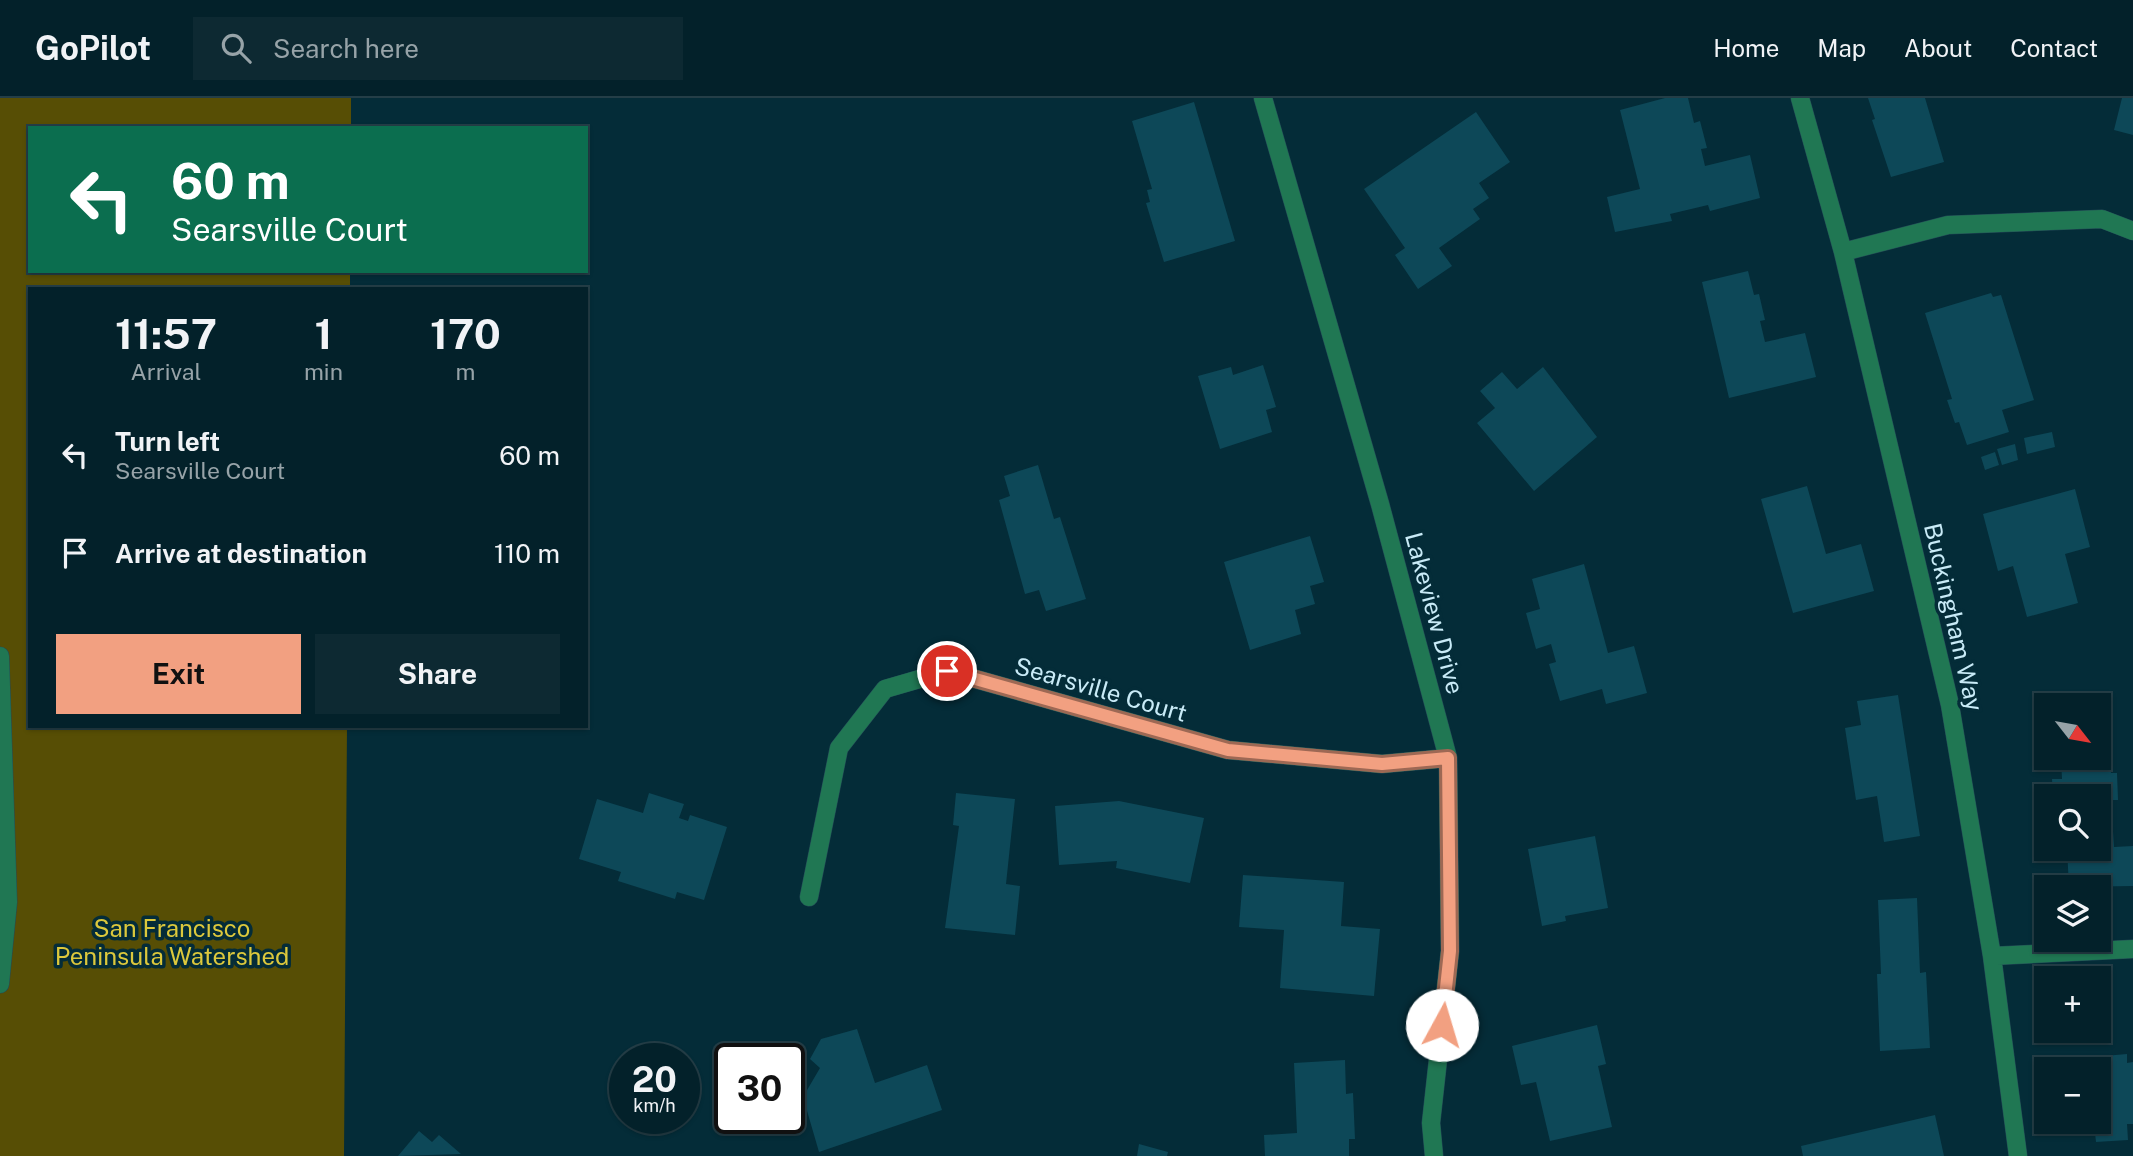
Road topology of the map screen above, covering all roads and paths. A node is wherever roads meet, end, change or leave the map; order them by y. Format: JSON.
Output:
{"nodes":[{"id":1,"x":1263,"y":98,"type":"edge"},
{"id":2,"x":1800,"y":98,"type":"edge"},
{"id":3,"x":2133,"y":231,"type":"edge"},
{"id":4,"x":1843,"y":252,"type":"junction"},
{"id":5,"x":0,"y":656,"type":"edge"},
{"id":6,"x":1448,"y":758,"type":"junction"},
{"id":7,"x":809,"y":897,"type":"dead end"},
{"id":8,"x":2133,"y":949,"type":"edge"},
{"id":9,"x":1992,"y":956,"type":"junction"},
{"id":10,"x":0,"y":984,"type":"edge"},
{"id":11,"x":1434,"y":1156,"type":"edge"},
{"id":12,"x":2018,"y":1156,"type":"edge"}],
"edges":[{"from":1,"to":6,"type":"street","name":"Lakeview Drive"},
{"from":2,"to":4,"type":"street","name":"Buckingham Way"},
{"from":3,"to":4,"type":"street"},
{"from":4,"to":9,"type":"street","name":"Buckingham Way"},
{"from":5,"to":10,"type":"street"},
{"from":6,"to":7,"type":"street","name":"Searsville Court"},
{"from":6,"to":11,"type":"street","name":"Lakeview Drive"},
{"from":8,"to":9,"type":"street"},
{"from":9,"to":12,"type":"street","name":"Buckingham Way"}]}
